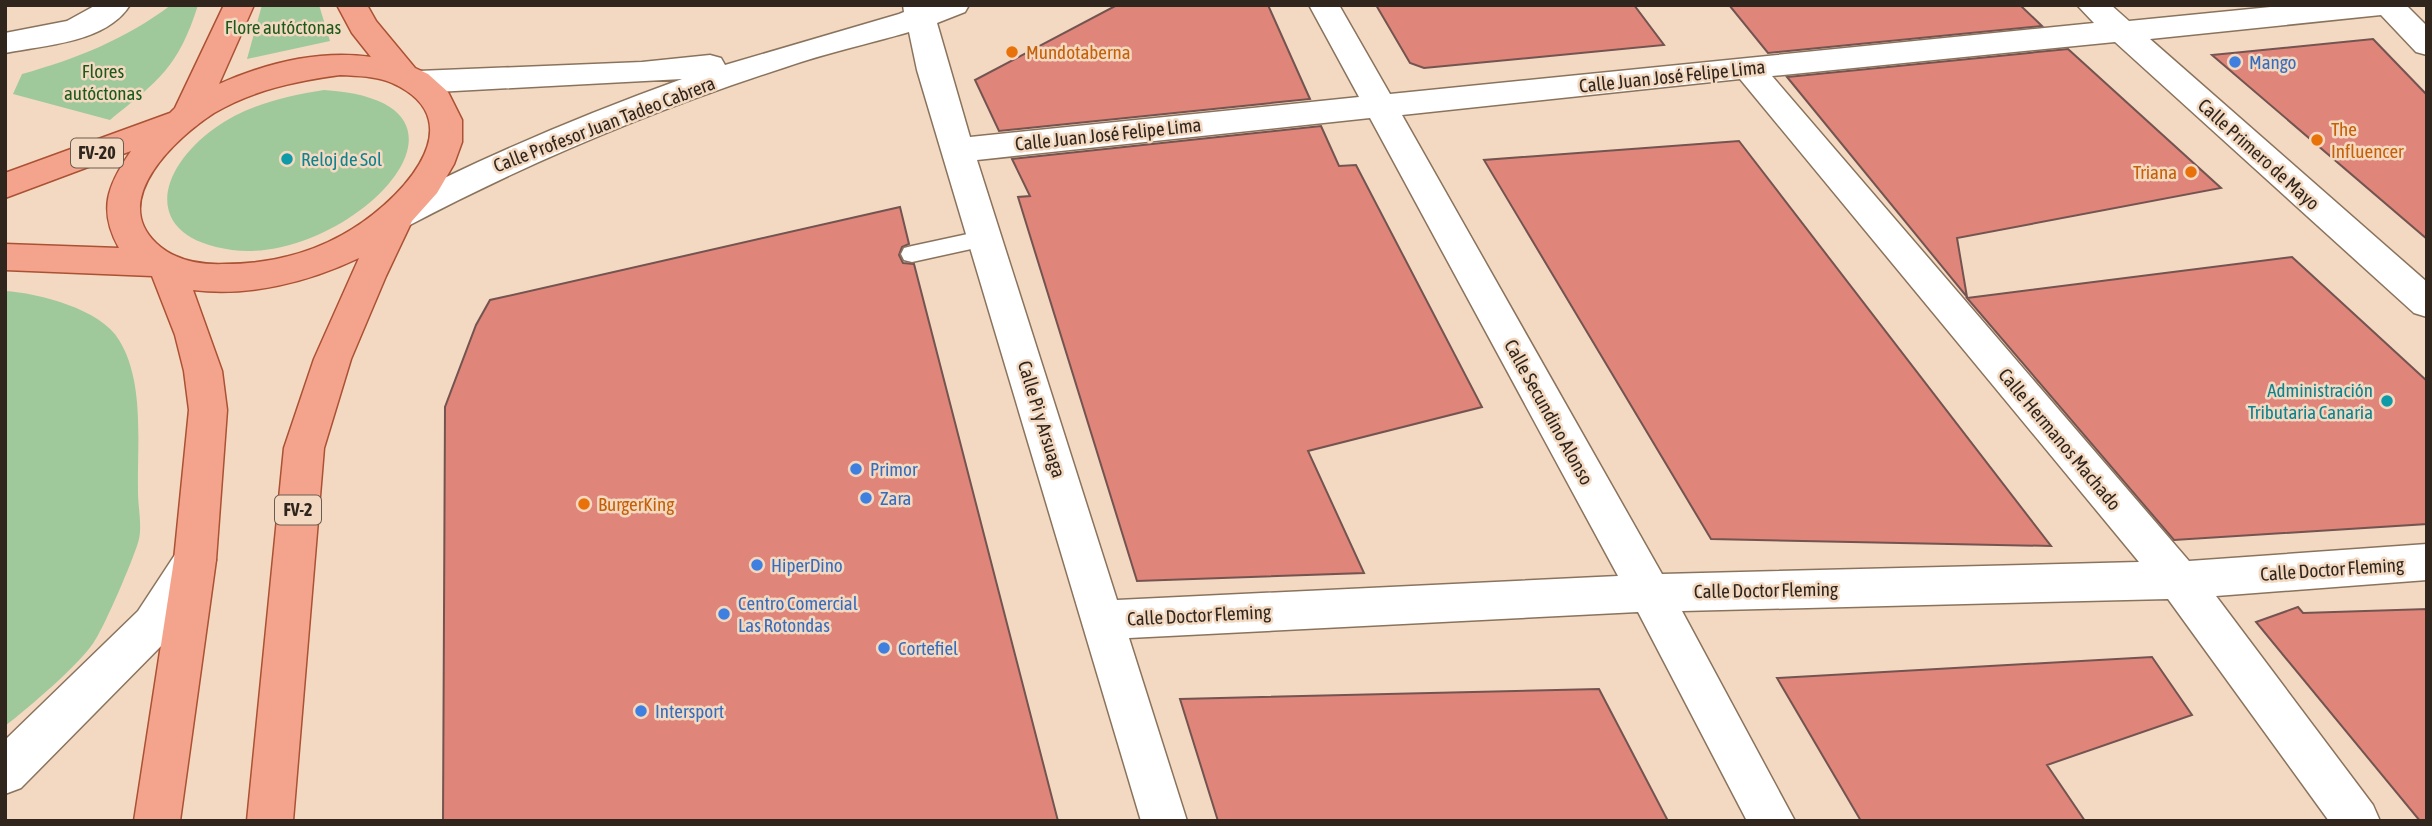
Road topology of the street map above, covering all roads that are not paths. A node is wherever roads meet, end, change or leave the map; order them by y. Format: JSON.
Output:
{"nodes":[{"id":1,"x":115,"y":5,"type":"edge"},
{"id":2,"x":239,"y":5,"type":"edge"},
{"id":3,"x":352,"y":5,"type":"edge"},
{"id":4,"x":954,"y":5,"type":"edge"},
{"id":5,"x":1324,"y":5,"type":"edge"},
{"id":6,"x":2092,"y":5,"type":"edge"},
{"id":7,"x":2387,"y":5,"type":"edge"},
{"id":8,"x":919,"y":12,"type":"edge"},
{"id":9,"x":2121,"y":32,"type":"junction"},
{"id":10,"x":5,"y":43,"type":"edge"},
{"id":11,"x":2427,"y":45,"type":"edge"},
{"id":12,"x":778,"y":58,"type":"junction"},
{"id":13,"x":1748,"y":68,"type":"junction"},
{"id":14,"x":411,"y":80,"type":"junction"},
{"id":15,"x":1380,"y":106,"type":"junction"},
{"id":16,"x":188,"y":116,"type":"junction"},
{"id":17,"x":959,"y":150,"type":"junction"},
{"id":18,"x":5,"y":186,"type":"edge"},
{"id":19,"x":396,"y":217,"type":"junction"},
{"id":20,"x":986,"y":238,"type":"junction"},
{"id":21,"x":912,"y":254,"type":"dead end"},
{"id":22,"x":5,"y":257,"type":"edge"},
{"id":23,"x":161,"y":266,"type":"junction"},
{"id":24,"x":2427,"y":303,"type":"edge"},
{"id":25,"x":195,"y":560,"type":"junction"},
{"id":26,"x":2427,"y":562,"type":"edge"},
{"id":27,"x":2179,"y":580,"type":"junction"},
{"id":28,"x":1650,"y":593,"type":"junction"},
{"id":29,"x":1105,"y":620,"type":"junction"},
{"id":30,"x":5,"y":772,"type":"edge"},
{"id":31,"x":157,"y":821,"type":"edge"},
{"id":32,"x":270,"y":821,"type":"edge"},
{"id":33,"x":1164,"y":821,"type":"edge"},
{"id":34,"x":1772,"y":821,"type":"edge"},
{"id":35,"x":2357,"y":821,"type":"edge"}],
"edges":[{"from":1,"to":10,"type":"street"},
{"from":2,"to":16,"type":"main road"},
{"from":3,"to":14,"type":"main road"},
{"from":4,"to":8,"type":"street","name":"Calle Profesor Juan Tadeo Cabrera"},
{"from":5,"to":15,"type":"street","name":"Calle Secundino Alonso"},
{"from":6,"to":9,"type":"street","name":"Calle Primero de Mayo"},
{"from":7,"to":9,"type":"street","name":"Calle Juan José Felipe Lima"},
{"from":7,"to":11,"type":"street"},
{"from":8,"to":12,"type":"street","name":"Calle Profesor Juan Tadeo Cabrera"},
{"from":8,"to":17,"type":"street","name":"Calle Pi y Arsuaga"},
{"from":9,"to":13,"type":"street","name":"Calle Juan José Felipe Lima"},
{"from":9,"to":24,"type":"street","name":"Calle Primero de Mayo"},
{"from":12,"to":14,"type":"street","name":"Calle Profesor Juan Tadeo Cabrera"},
{"from":12,"to":19,"type":"street","name":"Calle Profesor Juan Tadeo Cabrera"},
{"from":13,"to":15,"type":"street","name":"Calle Juan José Felipe Lima"},
{"from":13,"to":27,"type":"street","name":"Calle Hermanos Machado"},
{"from":14,"to":16,"type":"main road"},
{"from":14,"to":19,"type":"main road"},
{"from":15,"to":17,"type":"street","name":"Calle Juan José Felipe Lima"},
{"from":15,"to":28,"type":"street","name":"Calle Secundino Alonso"},
{"from":16,"to":18,"type":"main road","number":"FV-20"},
{"from":16,"to":23,"type":"main road"},
{"from":17,"to":20,"type":"street","name":"Calle Pi y Arsuaga"},
{"from":19,"to":23,"type":"main road"},
{"from":19,"to":32,"type":"main road","number":"FV-2"},
{"from":20,"to":21,"type":"lane"},
{"from":20,"to":29,"type":"street","name":"Calle Pi y Arsuaga"},
{"from":22,"to":23,"type":"main road"},
{"from":23,"to":25,"type":"main road"},
{"from":25,"to":30,"type":"street"},
{"from":25,"to":31,"type":"main road"},
{"from":26,"to":27,"type":"street","name":"Calle Doctor Fleming"},
{"from":27,"to":28,"type":"street","name":"Calle Doctor Fleming"},
{"from":27,"to":35,"type":"street","name":"Calle Hermanos Machado"},
{"from":28,"to":29,"type":"street","name":"Calle Doctor Fleming"},
{"from":28,"to":34,"type":"street","name":"Calle Secundino Alonso"},
{"from":29,"to":33,"type":"street","name":"Calle Pi y Arsuaga"}]}
